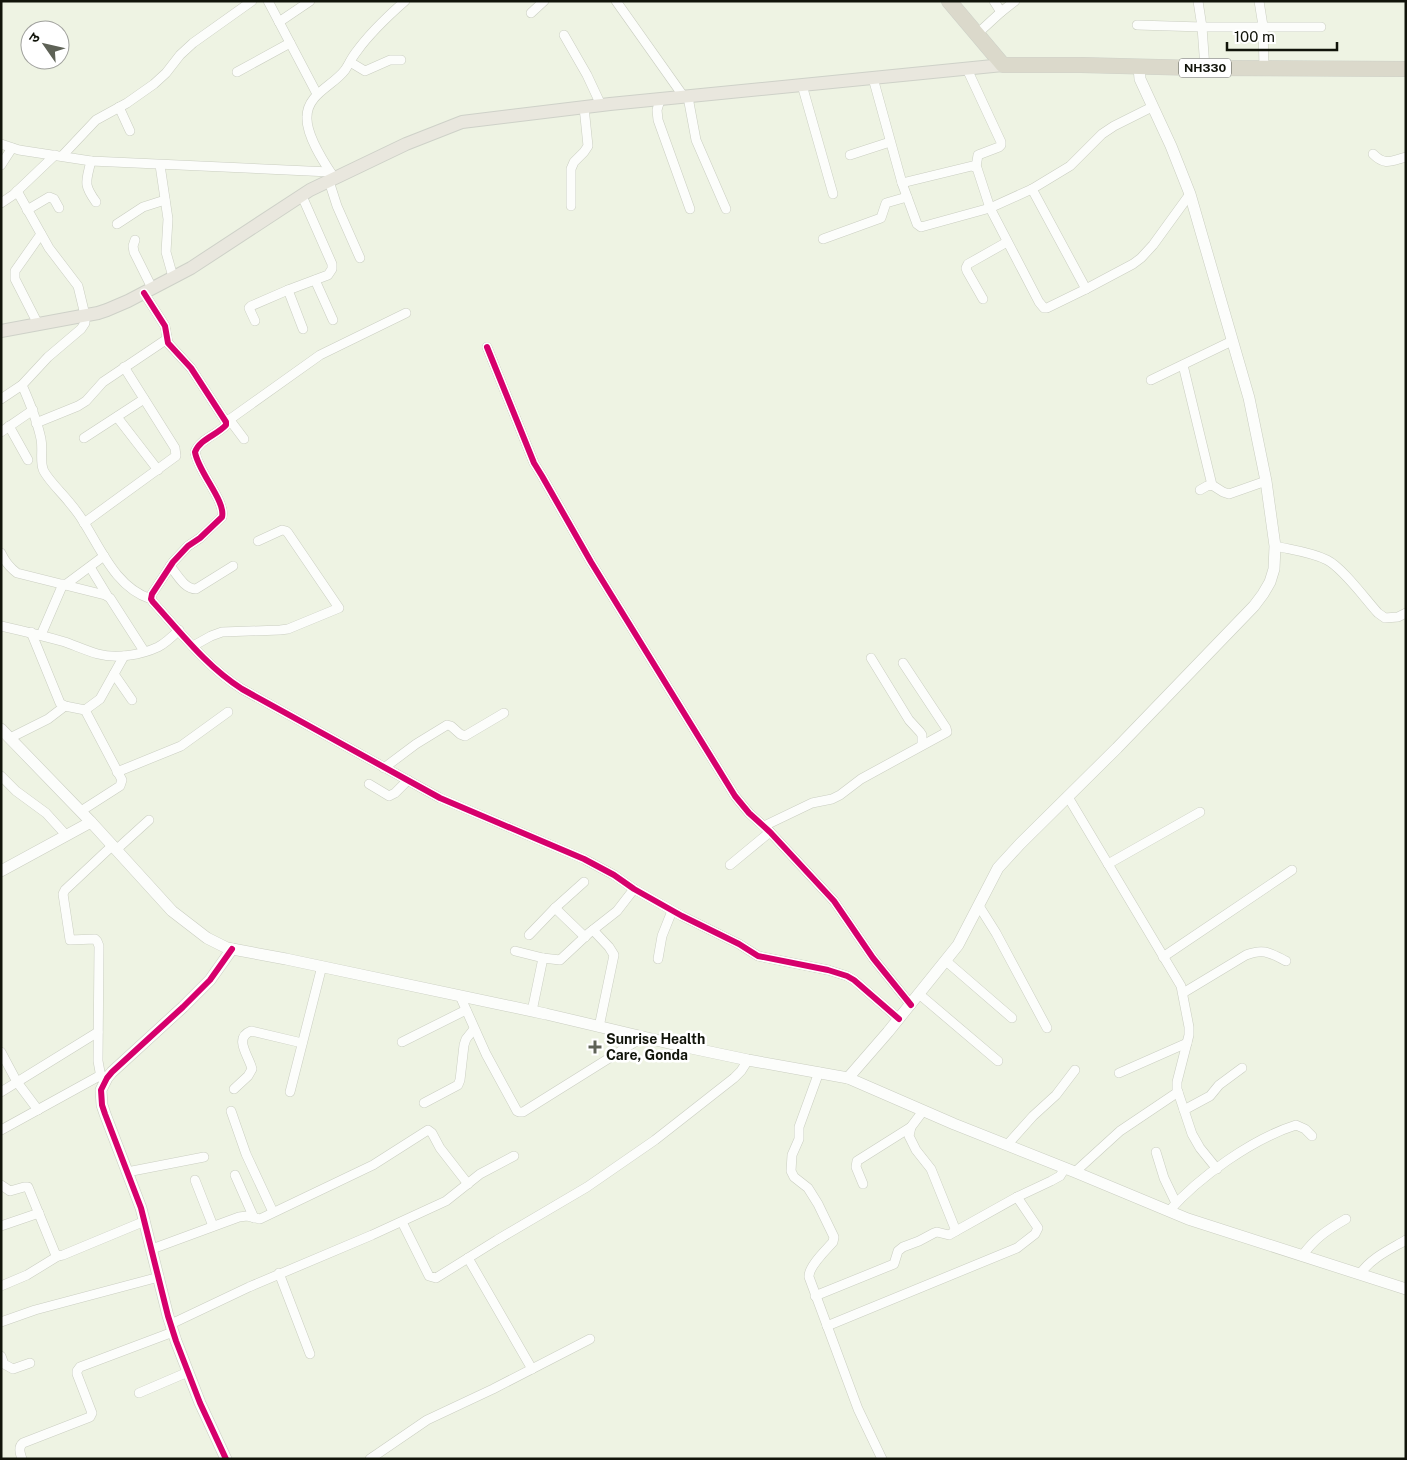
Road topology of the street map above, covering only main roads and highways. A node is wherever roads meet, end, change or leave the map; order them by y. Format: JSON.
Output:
{"nodes":[{"id":1,"x":949,"y":1,"type":"edge"},
{"id":2,"x":1003,"y":65,"type":"junction"},
{"id":3,"x":1139,"y":67,"type":"junction"},
{"id":4,"x":1406,"y":68,"type":"edge"},
{"id":5,"x":1,"y":331,"type":"edge"},
{"id":6,"x":1,"y":729,"type":"edge"},
{"id":7,"x":91,"y":822,"type":"junction"},
{"id":8,"x":1,"y":871,"type":"edge"},
{"id":9,"x":232,"y":949,"type":"junction"},
{"id":10,"x":848,"y":1078,"type":"junction"},
{"id":11,"x":1406,"y":1289,"type":"edge"},
{"id":12,"x":226,"y":1459,"type":"edge"}],
"edges":[{"from":1,"to":2,"type":"highway"},
{"from":2,"to":3,"type":"highway","number":"NH330"},
{"from":2,"to":5,"type":"main road"},
{"from":3,"to":4,"type":"highway","number":"NH330"},
{"from":3,"to":10,"type":"main road"},
{"from":6,"to":7,"type":"main road"},
{"from":7,"to":8,"type":"main road"},
{"from":7,"to":9,"type":"main road"},
{"from":9,"to":10,"type":"main road"},
{"from":9,"to":12,"type":"main road"},
{"from":10,"to":11,"type":"main road"}]}
